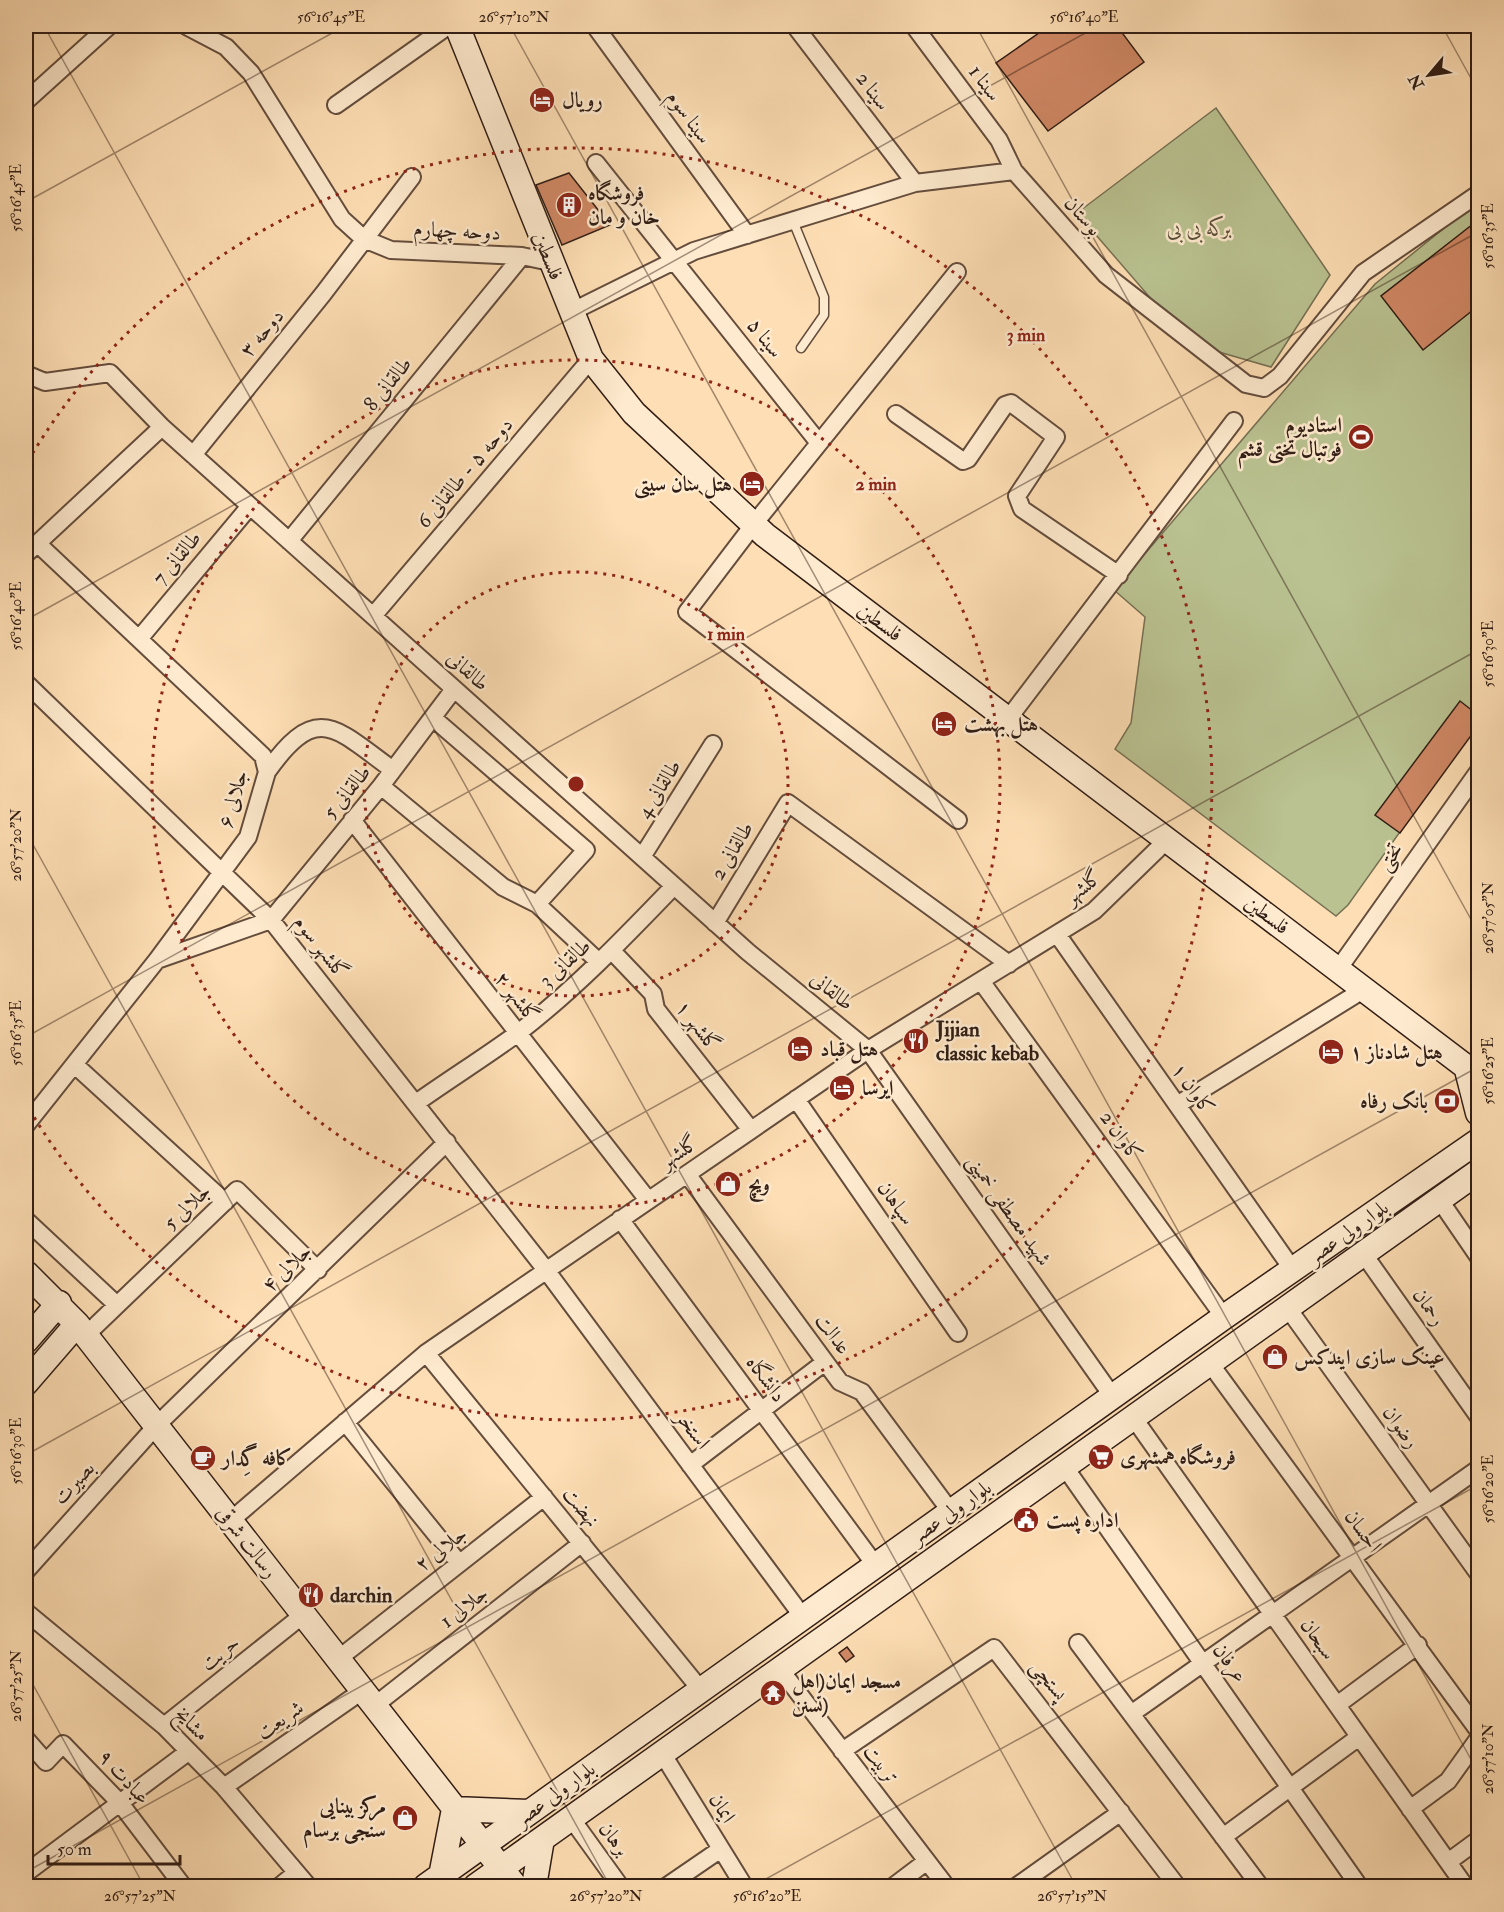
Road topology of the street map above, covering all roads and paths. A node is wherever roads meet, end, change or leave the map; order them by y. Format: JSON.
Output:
{"nodes":[{"id":1,"x":109,"y":26,"type":"edge"},
{"id":2,"x":186,"y":26,"type":"edge"},
{"id":3,"x":448,"y":26,"type":"edge"},
{"id":4,"x":457,"y":26,"type":"edge"},
{"id":5,"x":595,"y":26,"type":"edge"},
{"id":6,"x":795,"y":26,"type":"edge"},
{"id":7,"x":914,"y":26,"type":"edge"},
{"id":8,"x":26,"y":101,"type":"edge"},
{"id":9,"x":336,"y":105,"type":"dead end"},
{"id":10,"x":596,"y":163,"type":"dead end"},
{"id":11,"x":1014,"y":171,"type":"junction"},
{"id":12,"x":412,"y":177,"type":"dead end"},
{"id":13,"x":915,"y":183,"type":"junction"},
{"id":14,"x":1479,"y":194,"type":"edge"},
{"id":15,"x":793,"y":221,"type":"junction"},
{"id":16,"x":747,"y":235,"type":"junction"},
{"id":17,"x":364,"y":239,"type":"junction"},
{"id":18,"x":522,"y":256,"type":"junction"},
{"id":19,"x":675,"y":261,"type":"junction"},
{"id":20,"x":550,"y":262,"type":"junction"},
{"id":21,"x":957,"y":272,"type":"dead end"},
{"id":22,"x":571,"y":312,"type":"junction"},
{"id":23,"x":801,"y":348,"type":"dead end"},
{"id":24,"x":591,"y":359,"type":"junction"},
{"id":25,"x":26,"y":375,"type":"edge"},
{"id":26,"x":896,"y":414,"type":"dead end"},
{"id":27,"x":1234,"y":422,"type":"dead end"},
{"id":28,"x":162,"y":427,"type":"junction"},
{"id":29,"x":819,"y":443,"type":"junction"},
{"id":30,"x":193,"y":455,"type":"junction"},
{"id":31,"x":250,"y":506,"type":"junction"},
{"id":32,"x":754,"y":524,"type":"junction"},
{"id":33,"x":289,"y":541,"type":"junction"},
{"id":34,"x":31,"y":549,"type":"edge"},
{"id":35,"x":1119,"y":575,"type":"junction"},
{"id":36,"x":373,"y":616,"type":"junction"},
{"id":37,"x":139,"y":639,"type":"junction"},
{"id":38,"x":26,"y":683,"type":"edge"},
{"id":39,"x":454,"y":689,"type":"junction"},
{"id":40,"x":433,"y":718,"type":"junction"},
{"id":41,"x":1008,"y":719,"type":"junction"},
{"id":42,"x":714,"y":744,"type":"dead end"},
{"id":43,"x":393,"y":770,"type":"junction"},
{"id":44,"x":267,"y":772,"type":"junction"},
{"id":45,"x":1479,"y":772,"type":"edge"},
{"id":46,"x":381,"y":786,"type":"junction"},
{"id":47,"x":352,"y":820,"type":"junction"},
{"id":48,"x":958,"y":820,"type":"dead end"},
{"id":49,"x":1167,"y":840,"type":"junction"},
{"id":50,"x":642,"y":857,"type":"junction"},
{"id":51,"x":222,"y":873,"type":"junction"},
{"id":52,"x":674,"y":886,"type":"junction"},
{"id":53,"x":537,"y":904,"type":"junction"},
{"id":54,"x":271,"y":920,"type":"junction"},
{"id":55,"x":715,"y":923,"type":"junction"},
{"id":56,"x":1057,"y":934,"type":"junction"},
{"id":57,"x":605,"y":956,"type":"junction"},
{"id":58,"x":157,"y":960,"type":"junction"},
{"id":59,"x":1009,"y":964,"type":"junction"},
{"id":60,"x":1339,"y":968,"type":"junction"},
{"id":61,"x":981,"y":981,"type":"junction"},
{"id":62,"x":1363,"y":990,"type":"junction"},
{"id":63,"x":517,"y":1033,"type":"junction"},
{"id":64,"x":868,"y":1050,"type":"junction"},
{"id":65,"x":75,"y":1065,"type":"junction"},
{"id":66,"x":1474,"y":1070,"type":"edge"},
{"id":67,"x":796,"y":1099,"type":"junction"},
{"id":68,"x":416,"y":1103,"type":"junction"},
{"id":69,"x":1177,"y":1106,"type":"junction"},
{"id":70,"x":1479,"y":1113,"type":"edge"},
{"id":71,"x":26,"y":1125,"type":"edge"},
{"id":72,"x":751,"y":1130,"type":"junction"},
{"id":73,"x":1478,"y":1136,"type":"edge"},
{"id":74,"x":447,"y":1142,"type":"junction"},
{"id":75,"x":1479,"y":1172,"type":"edge"},
{"id":76,"x":687,"y":1174,"type":"junction"},
{"id":77,"x":1439,"y":1199,"type":"junction"},
{"id":78,"x":648,"y":1200,"type":"junction"},
{"id":79,"x":225,"y":1202,"type":"junction"},
{"id":80,"x":620,"y":1219,"type":"junction"},
{"id":81,"x":26,"y":1220,"type":"edge"},
{"id":82,"x":1363,"y":1253,"type":"junction"},
{"id":83,"x":1479,"y":1256,"type":"edge"},
{"id":84,"x":1293,"y":1269,"type":"junction"},
{"id":85,"x":318,"y":1270,"type":"junction"},
{"id":86,"x":546,"y":1270,"type":"junction"},
{"id":87,"x":26,"y":1273,"type":"edge"},
{"id":88,"x":59,"y":1303,"type":"junction"},
{"id":89,"x":117,"y":1305,"type":"junction"},
{"id":90,"x":1287,"y":1307,"type":"junction"},
{"id":91,"x":1224,"y":1317,"type":"junction"},
{"id":92,"x":81,"y":1329,"type":"junction"},
{"id":93,"x":958,"y":1333,"type":"dead end"},
{"id":94,"x":26,"y":1341,"type":"edge"},
{"id":95,"x":426,"y":1353,"type":"junction"},
{"id":96,"x":825,"y":1362,"type":"junction"},
{"id":97,"x":1209,"y":1362,"type":"junction"},
{"id":98,"x":26,"y":1383,"type":"edge"},
{"id":99,"x":1113,"y":1397,"type":"junction"},
{"id":100,"x":761,"y":1410,"type":"junction"},
{"id":101,"x":1479,"y":1416,"type":"edge"},
{"id":102,"x":1133,"y":1417,"type":"junction"},
{"id":103,"x":345,"y":1422,"type":"junction"},
{"id":104,"x":156,"y":1425,"type":"junction"},
{"id":105,"x":690,"y":1465,"type":"junction"},
{"id":106,"x":1064,"y":1466,"type":"junction"},
{"id":107,"x":1479,"y":1469,"type":"edge"},
{"id":108,"x":544,"y":1497,"type":"junction"},
{"id":109,"x":1429,"y":1504,"type":"junction"},
{"id":110,"x":951,"y":1512,"type":"junction"},
{"id":111,"x":230,"y":1521,"type":"junction"},
{"id":112,"x":582,"y":1543,"type":"junction"},
{"id":113,"x":1354,"y":1557,"type":"junction"},
{"id":114,"x":459,"y":1563,"type":"junction"},
{"id":115,"x":876,"y":1566,"type":"junction"},
{"id":116,"x":26,"y":1571,"type":"edge"},
{"id":117,"x":1479,"y":1573,"type":"edge"},
{"id":118,"x":26,"y":1612,"type":"edge"},
{"id":119,"x":1273,"y":1614,"type":"junction"},
{"id":120,"x":303,"y":1615,"type":"junction"},
{"id":121,"x":803,"y":1617,"type":"junction"},
{"id":122,"x":1078,"y":1643,"type":"dead end"},
{"id":123,"x":1418,"y":1645,"type":"junction"},
{"id":124,"x":338,"y":1659,"type":"junction"},
{"id":125,"x":1203,"y":1664,"type":"junction"},
{"id":126,"x":780,"y":1669,"type":"junction"},
{"id":127,"x":701,"y":1690,"type":"junction"},
{"id":128,"x":368,"y":1698,"type":"junction"},
{"id":129,"x":1337,"y":1705,"type":"junction"},
{"id":130,"x":1131,"y":1714,"type":"junction"},
{"id":131,"x":164,"y":1726,"type":"junction"},
{"id":132,"x":1479,"y":1730,"type":"edge"},
{"id":133,"x":1359,"y":1737,"type":"junction"},
{"id":134,"x":26,"y":1739,"type":"edge"},
{"id":135,"x":1479,"y":1739,"type":"edge"},
{"id":136,"x":842,"y":1751,"type":"junction"},
{"id":137,"x":188,"y":1752,"type":"junction"},
{"id":138,"x":662,"y":1753,"type":"junction"},
{"id":139,"x":224,"y":1787,"type":"junction"},
{"id":140,"x":1289,"y":1787,"type":"junction"},
{"id":141,"x":120,"y":1803,"type":"junction"},
{"id":142,"x":454,"y":1809,"type":"junction"},
{"id":143,"x":1410,"y":1809,"type":"junction"},
{"id":144,"x":529,"y":1812,"type":"junction"},
{"id":145,"x":1121,"y":1812,"type":"junction"},
{"id":146,"x":571,"y":1818,"type":"junction"},
{"id":147,"x":1223,"y":1837,"type":"junction"},
{"id":148,"x":542,"y":1839,"type":"junction"},
{"id":149,"x":1479,"y":1840,"type":"edge"},
{"id":150,"x":483,"y":1846,"type":"junction"},
{"id":151,"x":721,"y":1849,"type":"junction"},
{"id":152,"x":927,"y":1862,"type":"junction"},
{"id":153,"x":1448,"y":1862,"type":"junction"},
{"id":154,"x":296,"y":1873,"type":"junction"},
{"id":155,"x":26,"y":1874,"type":"edge"},
{"id":156,"x":507,"y":1878,"type":"edge"},
{"id":157,"x":433,"y":1881,"type":"edge"},
{"id":158,"x":183,"y":1887,"type":"edge"},
{"id":159,"x":280,"y":1887,"type":"edge"},
{"id":160,"x":308,"y":1887,"type":"edge"},
{"id":161,"x":476,"y":1887,"type":"edge"},
{"id":162,"x":534,"y":1887,"type":"edge"},
{"id":163,"x":620,"y":1887,"type":"edge"},
{"id":164,"x":667,"y":1887,"type":"edge"},
{"id":165,"x":744,"y":1887,"type":"edge"},
{"id":166,"x":894,"y":1887,"type":"edge"},
{"id":167,"x":946,"y":1887,"type":"edge"},
{"id":168,"x":1017,"y":1887,"type":"edge"},
{"id":169,"x":1177,"y":1887,"type":"edge"},
{"id":170,"x":1260,"y":1887,"type":"edge"},
{"id":171,"x":1359,"y":1887,"type":"edge"},
{"id":172,"x":1466,"y":1887,"type":"edge"}],
"edges":[{"from":1,"to":8,"type":"street"},
{"from":2,"to":17,"type":"street"},
{"from":3,"to":9,"type":"street"},
{"from":4,"to":20,"type":"main road","name":"فلسطین"},
{"from":5,"to":16,"type":"street","name":"سینا سوم"},
{"from":6,"to":13,"type":"street","name":"سینا 2"},
{"from":7,"to":11,"type":"street","name":"سینا 1"},
{"from":10,"to":19,"type":"street","name":"سینا ۵"},
{"from":11,"to":13,"type":"street"},
{"from":11,"to":14,"type":"street","name":"بوستان"},
{"from":12,"to":17,"type":"street","name":"دوحه ۳"},
{"from":13,"to":15,"type":"street"},
{"from":15,"to":16,"type":"street"},
{"from":15,"to":23,"type":"lane"},
{"from":16,"to":19,"type":"street"},
{"from":17,"to":18,"type":"street","name":"دوحه چهارم"},
{"from":17,"to":30,"type":"street","name":"دوحه ۳"},
{"from":18,"to":20,"type":"street","name":"دوحه چهارم"},
{"from":18,"to":33,"type":"street","name":"طالقانی 8"},
{"from":19,"to":22,"type":"street"},
{"from":19,"to":29,"type":"street","name":"سینا ۵"},
{"from":20,"to":22,"type":"main road","name":"فلسطین"},
{"from":21,"to":29,"type":"street"},
{"from":22,"to":24,"type":"main road","name":"فلسطین"},
{"from":24,"to":32,"type":"main road","name":"فلسطین"},
{"from":24,"to":36,"type":"street","name":"دوحه ۵ - طالقانی 6"},
{"from":25,"to":28,"type":"street","name":"طالقانی"},
{"from":26,"to":35,"type":"street"},
{"from":27,"to":35,"type":"street"},
{"from":28,"to":30,"type":"street","name":"طالقانی"},
{"from":28,"to":34,"type":"street"},
{"from":29,"to":32,"type":"street"},
{"from":30,"to":31,"type":"street","name":"طالقانی"},
{"from":31,"to":33,"type":"street","name":"طالقانی"},
{"from":31,"to":37,"type":"street","name":"طالقانی 7"},
{"from":32,"to":41,"type":"main road","name":"فلسطین"},
{"from":32,"to":48,"type":"street"},
{"from":33,"to":36,"type":"street","name":"طالقانی"},
{"from":34,"to":37,"type":"street","name":"جلالی ۶"},
{"from":35,"to":41,"type":"street"},
{"from":36,"to":39,"type":"street","name":"طالقانی"},
{"from":37,"to":44,"type":"street","name":"جلالی ۶"},
{"from":38,"to":51,"type":"street","name":"گلشهر سوم"},
{"from":39,"to":40,"type":"street","name":"طالقانی 5"},
{"from":39,"to":50,"type":"street","name":"طالقانی"},
{"from":40,"to":43,"type":"street","name":"طالقانی 5"},
{"from":40,"to":53,"type":"street"},
{"from":41,"to":49,"type":"main road","name":"فلسطین"},
{"from":42,"to":50,"type":"street","name":"طالقانی 4"},
{"from":43,"to":44,"type":"street"},
{"from":43,"to":46,"type":"street","name":"طالقانی 5"},
{"from":44,"to":51,"type":"street","name":"جلالی ۶"},
{"from":45,"to":60,"type":"street","name":"تختی"},
{"from":46,"to":47,"type":"street","name":"طالقانی 5"},
{"from":46,"to":53,"type":"street","name":"گلشهر ۱"},
{"from":47,"to":54,"type":"street","name":"طالقانی 5"},
{"from":47,"to":63,"type":"street","name":"گلشهر ۲"},
{"from":49,"to":56,"type":"street","name":"گلشهر"},
{"from":49,"to":60,"type":"main road","name":"فلسطین"},
{"from":50,"to":52,"type":"street","name":"طالقانی"},
{"from":51,"to":54,"type":"street","name":"گلشهر سوم"},
{"from":51,"to":58,"type":"street","name":"جلالی ۶"},
{"from":52,"to":55,"type":"street","name":"طالقانی"},
{"from":52,"to":57,"type":"street","name":"طالقانی 3"},
{"from":53,"to":57,"type":"street","name":"گلشهر ۱"},
{"from":54,"to":58,"type":"street"},
{"from":54,"to":68,"type":"street","name":"گلشهر سوم"},
{"from":55,"to":59,"type":"street","name":"طالقانی 2"},
{"from":55,"to":64,"type":"street","name":"طالقانی"},
{"from":56,"to":59,"type":"street","name":"گلشهر"},
{"from":56,"to":69,"type":"street","name":"کاوان ۱"},
{"from":57,"to":63,"type":"street","name":"طالقانی 3"},
{"from":57,"to":72,"type":"street","name":"گلشهر ۱"},
{"from":58,"to":65,"type":"street","name":"جلالی ۶"},
{"from":59,"to":61,"type":"street","name":"گلشهر"},
{"from":60,"to":62,"type":"main road","name":"فلسطین"},
{"from":61,"to":64,"type":"street","name":"گلشهر"},
{"from":61,"to":91,"type":"street","name":"کاوان 2"},
{"from":62,"to":66,"type":"main road","name":"فلسطین"},
{"from":62,"to":69,"type":"street"},
{"from":63,"to":68,"type":"street","name":"طالقانی 3"},
{"from":63,"to":78,"type":"street","name":"گلشهر ۲"},
{"from":64,"to":67,"type":"street","name":"گلشهر"},
{"from":64,"to":99,"type":"street","name":"شهید مصطفی خمینی"},
{"from":65,"to":71,"type":"street","name":"جلالی ۶"},
{"from":65,"to":79,"type":"street"},
{"from":66,"to":70,"type":"main road"},
{"from":67,"to":72,"type":"street","name":"گلشهر"},
{"from":67,"to":93,"type":"street","name":"سپاهان"},
{"from":68,"to":74,"type":"street","name":"گلشهر سوم"},
{"from":69,"to":84,"type":"street","name":"کاوان ۱"},
{"from":72,"to":76,"type":"street","name":"گلشهر"},
{"from":73,"to":84,"type":"main road","name":"بلوار ولی عصر"},
{"from":74,"to":85,"type":"street","name":"جلالی ۴"},
{"from":74,"to":86,"type":"street","name":"گلشهر سوم"},
{"from":75,"to":77,"type":"main road","name":"بلوار ولی عصر"},
{"from":76,"to":78,"type":"street","name":"گلشهر"},
{"from":76,"to":96,"type":"street","name":"عدالت"},
{"from":77,"to":82,"type":"main road","name":"بلوار ولی عصر"},
{"from":77,"to":83,"type":"street"},
{"from":78,"to":80,"type":"street","name":"گلشهر"},
{"from":79,"to":85,"type":"street","name":"جلالی 5"},
{"from":79,"to":89,"type":"street","name":"جلالی 5"},
{"from":80,"to":86,"type":"street","name":"گلشهر"},
{"from":80,"to":100,"type":"street","name":"دانشگاه"},
{"from":81,"to":89,"type":"street"},
{"from":82,"to":90,"type":"main road","name":"بلوار ولی عصر"},
{"from":82,"to":101,"type":"street","name":"رحمان"},
{"from":84,"to":91,"type":"main road","name":"بلوار ولی عصر"},
{"from":85,"to":104,"type":"street","name":"جلالی ۴"},
{"from":86,"to":95,"type":"street","name":"گلشهر"},
{"from":86,"to":105,"type":"street","name":"استخر"},
{"from":87,"to":88,"type":"main road","name":"رسالت شرقی"},
{"from":88,"to":92,"type":"main road","name":"رسالت شرقی"},
{"from":88,"to":94,"type":"main road"},
{"from":89,"to":92,"type":"street","name":"جلالی 5"},
{"from":90,"to":97,"type":"main road","name":"بلوار ولی عصر"},
{"from":90,"to":109,"type":"street","name":"رضوان"},
{"from":91,"to":99,"type":"main road","name":"بلوار ولی عصر"},
{"from":92,"to":98,"type":"main road"},
{"from":92,"to":104,"type":"main road","name":"رسالت شرقی"},
{"from":95,"to":103,"type":"street","name":"گلشهر"},
{"from":95,"to":108,"type":"street","name":"نهضت"},
{"from":96,"to":100,"type":"street"},
{"from":96,"to":110,"type":"street","name":"عدالت"},
{"from":97,"to":102,"type":"main road","name":"بلوار ولی عصر"},
{"from":97,"to":113,"type":"street","name":"احسان"},
{"from":99,"to":110,"type":"main road","name":"بلوار ولی عصر"},
{"from":100,"to":105,"type":"street"},
{"from":100,"to":115,"type":"street","name":"دانشگاه"},
{"from":102,"to":106,"type":"main road","name":"بلوار ولی عصر"},
{"from":102,"to":119,"type":"street","name":"سبحان"},
{"from":103,"to":111,"type":"street","name":"گلشهر"},
{"from":103,"to":114,"type":"street"},
{"from":104,"to":111,"type":"main road","name":"رسالت شرقی"},
{"from":104,"to":116,"type":"street","name":"بصیرت"},
{"from":105,"to":121,"type":"street","name":"استخر"},
{"from":106,"to":125,"type":"street","name":"عرفان"},
{"from":106,"to":126,"type":"main road","name":"بلوار ولی عصر"},
{"from":107,"to":109,"type":"street"},
{"from":108,"to":112,"type":"street","name":"نهضت"},
{"from":108,"to":114,"type":"street","name":"جلالی ۲"},
{"from":109,"to":113,"type":"street"},
{"from":109,"to":117,"type":"street","name":"رضوان"},
{"from":110,"to":115,"type":"main road","name":"بلوار ولی عصر"},
{"from":111,"to":120,"type":"main road","name":"رسالت شرقی"},
{"from":112,"to":127,"type":"street","name":"نهضت"},
{"from":112,"to":128,"type":"street","name":"جلالی 1"},
{"from":113,"to":119,"type":"street"},
{"from":113,"to":123,"type":"street","name":"احسان"},
{"from":114,"to":124,"type":"street","name":"جلالی ۲"},
{"from":115,"to":121,"type":"main road","name":"بلوار ولی عصر"},
{"from":118,"to":131,"type":"street","name":"مشایخ"},
{"from":119,"to":125,"type":"street"},
{"from":119,"to":129,"type":"street","name":"سبحان"},
{"from":120,"to":124,"type":"main road","name":"رسالت شرقی"},
{"from":120,"to":131,"type":"street","name":"حریت"},
{"from":121,"to":127,"type":"main road","name":"بلوار ولی عصر"},
{"from":122,"to":130,"type":"street"},
{"from":123,"to":129,"type":"street"},
{"from":123,"to":132,"type":"street","name":"احسان"},
{"from":124,"to":128,"type":"main road","name":"رسالت شرقی"},
{"from":125,"to":130,"type":"street"},
{"from":125,"to":140,"type":"street","name":"عرفان"},
{"from":126,"to":136,"type":"street","name":"تربیت"},
{"from":126,"to":138,"type":"main road","name":"بلوار ولی عصر"},
{"from":127,"to":144,"type":"main road","name":"بلوار ولی عصر"},
{"from":128,"to":139,"type":"street","name":"شریعت"},
{"from":128,"to":142,"type":"main road","name":"رسالت شرقی"},
{"from":129,"to":133,"type":"street","name":"سبحان"},
{"from":130,"to":147,"type":"street"},
{"from":131,"to":137,"type":"street","name":"مشایخ"},
{"from":133,"to":140,"type":"street"},
{"from":133,"to":143,"type":"street","name":"سبحان"},
{"from":134,"to":141,"type":"street","name":"عبادت ۹"},
{"from":135,"to":143,"type":"street"},
{"from":136,"to":145,"type":"street","name":"پستچی"},
{"from":136,"to":152,"type":"street","name":"تربیت"},
{"from":137,"to":139,"type":"street","name":"مشایخ"},
{"from":137,"to":141,"type":"street"},
{"from":138,"to":146,"type":"main road","name":"بلوار ولی عصر"},
{"from":138,"to":151,"type":"street","name":"ایمان"},
{"from":139,"to":154,"type":"street","name":"مشایخ"},
{"from":140,"to":147,"type":"street"},
{"from":140,"to":171,"type":"street","name":"عرفان"},
{"from":141,"to":155,"type":"street"},
{"from":141,"to":158,"type":"street","name":"عبادت ۹"},
{"from":142,"to":144,"type":"main road"},
{"from":142,"to":150,"type":"main road","name":"رسالت شرقی"},
{"from":142,"to":157,"type":"main road"},
{"from":143,"to":153,"type":"street","name":"سبحان"},
{"from":144,"to":150,"type":"main road","name":"بلوار ولی عصر"},
{"from":145,"to":168,"type":"street"},
{"from":145,"to":169,"type":"street","name":"پستچی"},
{"from":146,"to":148,"type":"main road","name":"بلوار ولی عصر"},
{"from":146,"to":163,"type":"street","name":"برهان"},
{"from":147,"to":170,"type":"street"},
{"from":148,"to":156,"type":"main road","name":"بلوار ولی عصر"},
{"from":148,"to":162,"type":"main road"},
{"from":149,"to":153,"type":"street"},
{"from":150,"to":156,"type":"main road","name":"رسالت شرقی"},
{"from":150,"to":157,"type":"main road","name":"بلوار ولی عصر"},
{"from":151,"to":164,"type":"street"},
{"from":151,"to":165,"type":"street","name":"ایمان"},
{"from":152,"to":166,"type":"street"},
{"from":152,"to":167,"type":"street","name":"تربیت"},
{"from":153,"to":172,"type":"street","name":"سبحان"},
{"from":154,"to":159,"type":"street"},
{"from":154,"to":160,"type":"street","name":"مشایخ"},
{"from":156,"to":161,"type":"main road","name":"بلوار ولی عصر"}]}
